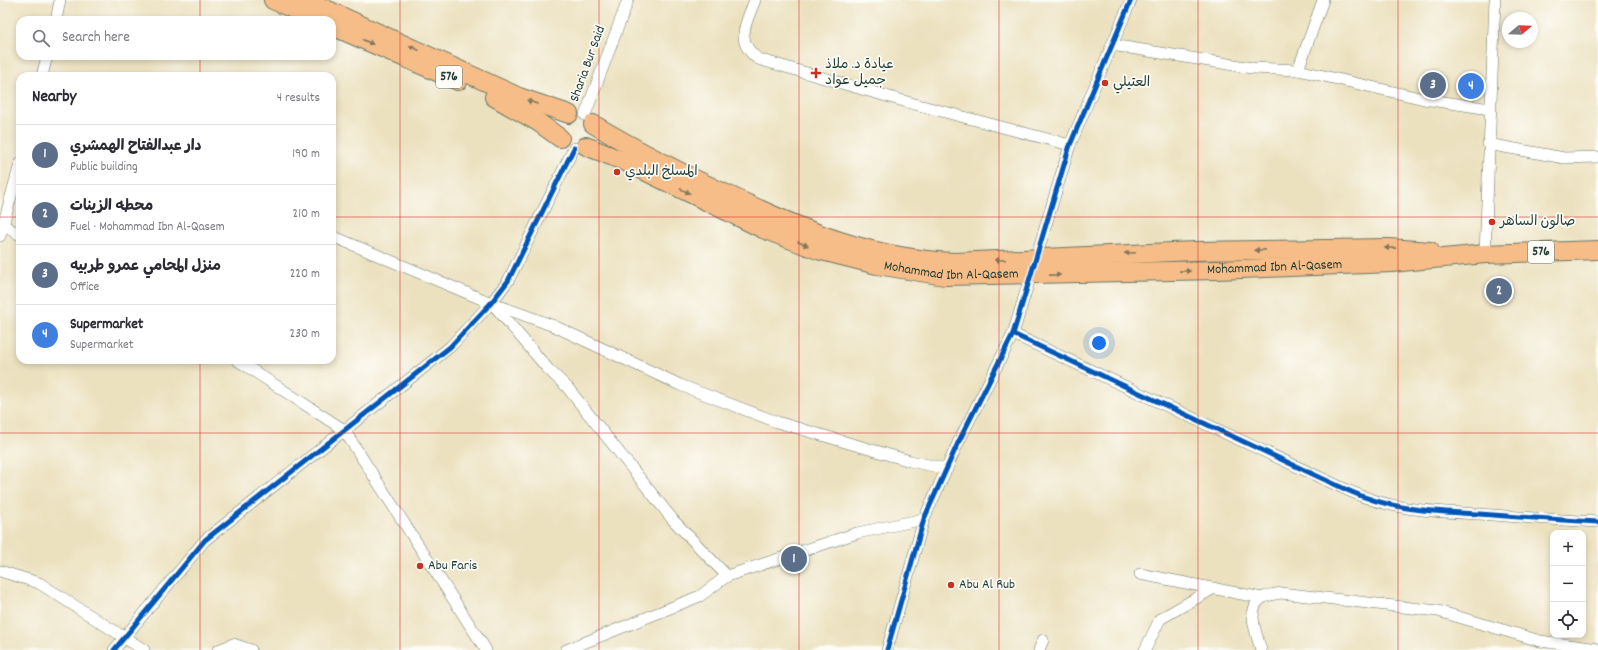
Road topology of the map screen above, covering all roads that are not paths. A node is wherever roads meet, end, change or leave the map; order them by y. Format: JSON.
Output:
{"nodes":[{"id":1,"x":60,"y":0,"type":"edge"},
{"id":2,"x":273,"y":0,"type":"edge"},
{"id":3,"x":306,"y":0,"type":"edge"},
{"id":4,"x":628,"y":0,"type":"edge"},
{"id":5,"x":755,"y":0,"type":"edge"},
{"id":6,"x":1131,"y":0,"type":"edge"},
{"id":7,"x":1323,"y":0,"type":"edge"},
{"id":8,"x":1495,"y":0,"type":"edge"},
{"id":9,"x":57,"y":16,"type":"edge"},
{"id":10,"x":308,"y":16,"type":"edge"},
{"id":11,"x":336,"y":28,"type":"edge"},
{"id":12,"x":1112,"y":45,"type":"junction"},
{"id":13,"x":46,"y":60,"type":"edge"},
{"id":14,"x":1298,"y":70,"type":"junction"},
{"id":15,"x":43,"y":72,"type":"edge"},
{"id":16,"x":1490,"y":109,"type":"junction"},
{"id":17,"x":583,"y":118,"type":"junction"},
{"id":18,"x":573,"y":144,"type":"junction"},
{"id":19,"x":1488,"y":144,"type":"junction"},
{"id":20,"x":1070,"y":145,"type":"junction"},
{"id":21,"x":1598,"y":157,"type":"edge"},
{"id":22,"x":16,"y":177,"type":"edge"},
{"id":23,"x":2,"y":224,"type":"edge"},
{"id":24,"x":16,"y":233,"type":"edge"},
{"id":25,"x":0,"y":236,"type":"edge"},
{"id":26,"x":336,"y":238,"type":"edge"},
{"id":27,"x":1598,"y":250,"type":"edge"},
{"id":28,"x":1485,"y":254,"type":"junction"},
{"id":29,"x":1036,"y":258,"type":"junction"},
{"id":30,"x":1030,"y":275,"type":"junction"},
{"id":31,"x":491,"y":303,"type":"junction"},
{"id":32,"x":1013,"y":334,"type":"junction"},
{"id":33,"x":243,"y":364,"type":"edge"},
{"id":34,"x":344,"y":430,"type":"junction"},
{"id":35,"x":946,"y":469,"type":"junction"},
{"id":36,"x":924,"y":519,"type":"junction"},
{"id":37,"x":1598,"y":522,"type":"edge"},
{"id":38,"x":0,"y":571,"type":"edge"},
{"id":39,"x":1140,"y":574,"type":"dead end"},
{"id":40,"x":727,"y":576,"type":"junction"},
{"id":41,"x":1214,"y":588,"type":"junction"},
{"id":42,"x":1262,"y":598,"type":"junction"},
{"id":43,"x":125,"y":636,"type":"junction"},
{"id":44,"x":1598,"y":649,"type":"edge"},
{"id":45,"x":114,"y":650,"type":"edge"},
{"id":46,"x":144,"y":650,"type":"edge"},
{"id":47,"x":218,"y":650,"type":"edge"},
{"id":48,"x":250,"y":650,"type":"edge"},
{"id":49,"x":486,"y":650,"type":"edge"},
{"id":50,"x":566,"y":650,"type":"edge"},
{"id":51,"x":888,"y":650,"type":"edge"},
{"id":52,"x":1145,"y":650,"type":"edge"},
{"id":53,"x":1261,"y":650,"type":"edge"}],
"edges":[{"from":1,"to":9,"type":"street"},
{"from":2,"to":10,"type":"main road"},
{"from":17,"to":3,"type":"main road","name":"Mohammad Ibn Al-Qasem","one_way":true},
{"from":4,"to":17,"type":"street","name":"Sharia Bur Said"},
{"from":5,"to":20,"type":"street"},
{"from":6,"to":12,"type":"street"},
{"from":7,"to":14,"type":"street"},
{"from":8,"to":16,"type":"street"},
{"from":11,"to":18,"type":"main road","name":"Mohammad Ibn Al-Qasem","number":"576","one_way":true},
{"from":12,"to":14,"type":"street"},
{"from":12,"to":20,"type":"street"},
{"from":13,"to":15,"type":"street"},
{"from":14,"to":16,"type":"street"},
{"from":16,"to":19,"type":"street"},
{"from":17,"to":18,"type":"main road"},
{"from":17,"to":18,"type":"main road"},
{"from":29,"to":17,"type":"main road","name":"Mohammad Ibn Al-Qasem","number":"576","one_way":true},
{"from":18,"to":30,"type":"main road","name":"Mohammad Ibn Al-Qasem","number":"576","one_way":true},
{"from":18,"to":31,"type":"street"},
{"from":19,"to":21,"type":"street"},
{"from":19,"to":28,"type":"street"},
{"from":20,"to":29,"type":"street"},
{"from":22,"to":23,"type":"street"},
{"from":23,"to":24,"type":"street"},
{"from":23,"to":25,"type":"street"},
{"from":26,"to":31,"type":"street"},
{"from":27,"to":28,"type":"main road","name":"Mohammad Ibn Al-Qasem","number":"576"},
{"from":28,"to":29,"type":"main road","name":"Mohammad Ibn Al-Qasem","number":"576","one_way":true},
{"from":30,"to":28,"type":"main road","name":"Mohammad Ibn Al-Qasem","number":"576","one_way":true},
{"from":29,"to":30,"type":"street"},
{"from":30,"to":32,"type":"street"},
{"from":31,"to":34,"type":"street"},
{"from":31,"to":35,"type":"street"},
{"from":31,"to":40,"type":"street"},
{"from":32,"to":35,"type":"street"},
{"from":32,"to":37,"type":"street"},
{"from":33,"to":34,"type":"street"},
{"from":34,"to":43,"type":"street"},
{"from":34,"to":49,"type":"street"},
{"from":35,"to":36,"type":"street"},
{"from":36,"to":40,"type":"street"},
{"from":36,"to":51,"type":"street"},
{"from":38,"to":43,"type":"street"},
{"from":39,"to":41,"type":"street"},
{"from":40,"to":50,"type":"street"},
{"from":41,"to":42,"type":"street"},
{"from":41,"to":52,"type":"street"},
{"from":42,"to":44,"type":"street"},
{"from":42,"to":53,"type":"street"},
{"from":43,"to":45,"type":"street"},
{"from":43,"to":46,"type":"street"},
{"from":47,"to":48,"type":"street"}]}
